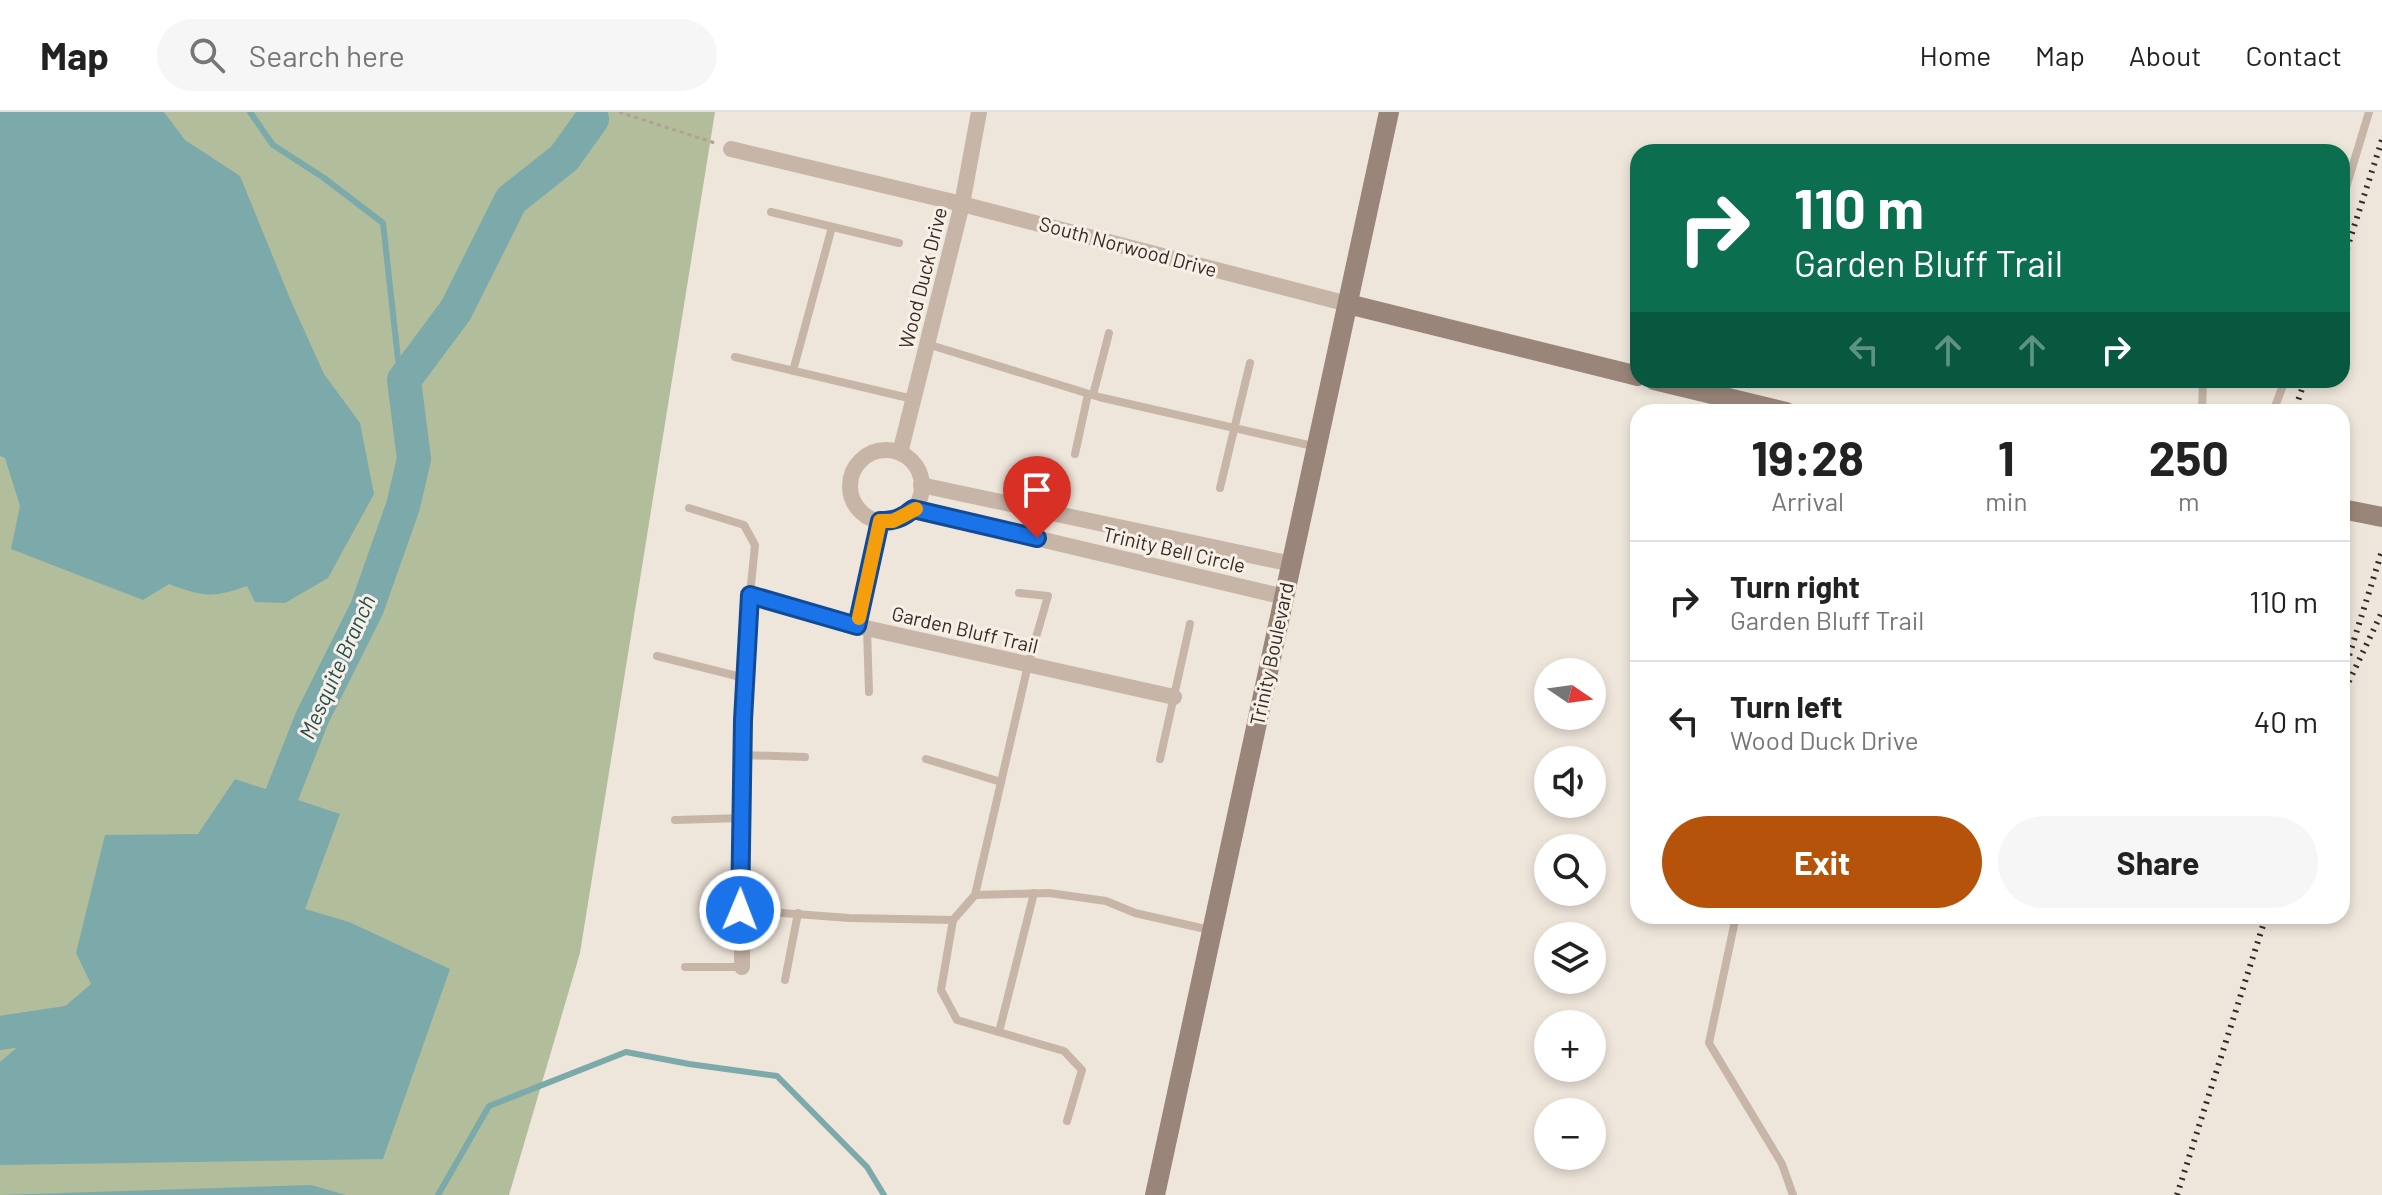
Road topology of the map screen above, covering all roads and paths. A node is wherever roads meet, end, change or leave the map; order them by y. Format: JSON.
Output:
{"nodes":[{"id":1,"x":619,"y":112,"type":"edge"},
{"id":2,"x":979,"y":112,"type":"edge"},
{"id":3,"x":1389,"y":112,"type":"edge"},
{"id":4,"x":2369,"y":112,"type":"edge"},
{"id":5,"x":731,"y":149,"type":"joint"},
{"id":6,"x":2350,"y":175,"type":"edge"},
{"id":7,"x":962,"y":204,"type":"junction"},
{"id":8,"x":771,"y":212,"type":"dead end"},
{"id":9,"x":832,"y":227,"type":"junction"},
{"id":10,"x":899,"y":243,"type":"dead end"},
{"id":11,"x":1348,"y":304,"type":"junction"},
{"id":12,"x":1109,"y":333,"type":"dead end"},
{"id":13,"x":927,"y":344,"type":"junction"},
{"id":14,"x":735,"y":357,"type":"dead end"},
{"id":15,"x":1250,"y":363,"type":"dead end"},
{"id":16,"x":793,"y":371,"type":"junction"},
{"id":17,"x":1630,"y":374,"type":"edge"},
{"id":18,"x":1687,"y":388,"type":"edge"},
{"id":19,"x":1091,"y":395,"type":"junction"},
{"id":20,"x":914,"y":400,"type":"junction"},
{"id":21,"x":1753,"y":404,"type":"edge"},
{"id":22,"x":1234,"y":427,"type":"junction"},
{"id":23,"x":1317,"y":448,"type":"junction"},
{"id":24,"x":900,"y":453,"type":"junction"},
{"id":25,"x":1075,"y":454,"type":"dead end"},
{"id":26,"x":921,"y":485,"type":"junction"},
{"id":27,"x":1220,"y":488,"type":"dead end"},
{"id":28,"x":689,"y":508,"type":"dead end"},
{"id":29,"x":913,"y":509,"type":"junction"},
{"id":30,"x":2350,"y":511,"type":"edge"},
{"id":31,"x":2382,"y":517,"type":"edge"},
{"id":32,"x":880,"y":521,"type":"junction"},
{"id":33,"x":1292,"y":564,"type":"junction"},
{"id":34,"x":1019,"y":593,"type":"dead end"},
{"id":35,"x":750,"y":595,"type":"junction"},
{"id":36,"x":1285,"y":597,"type":"junction"},
{"id":37,"x":1190,"y":624,"type":"dead end"},
{"id":38,"x":862,"y":628,"type":"junction"},
{"id":39,"x":657,"y":656,"type":"dead end"},
{"id":40,"x":1028,"y":665,"type":"junction"},
{"id":41,"x":745,"y":678,"type":"junction"},
{"id":42,"x":869,"y":692,"type":"dead end"},
{"id":43,"x":1174,"y":697,"type":"junction"},
{"id":44,"x":742,"y":755,"type":"junction"},
{"id":45,"x":805,"y":757,"type":"dead end"},
{"id":46,"x":926,"y":759,"type":"dead end"},
{"id":47,"x":1160,"y":759,"type":"dead end"},
{"id":48,"x":1001,"y":782,"type":"junction"},
{"id":49,"x":742,"y":818,"type":"junction"},
{"id":50,"x":675,"y":820,"type":"dead end"},
{"id":51,"x":1034,"y":893,"type":"junction"},
{"id":52,"x":975,"y":895,"type":"junction"},
{"id":53,"x":740,"y":910,"type":"junction"},
{"id":54,"x":798,"y":913,"type":"junction"},
{"id":55,"x":953,"y":920,"type":"junction"},
{"id":56,"x":1734,"y":924,"type":"edge"},
{"id":57,"x":1212,"y":931,"type":"junction"},
{"id":58,"x":685,"y":967,"type":"dead end"},
{"id":59,"x":742,"y":967,"type":"joint"},
{"id":60,"x":785,"y":980,"type":"dead end"},
{"id":61,"x":999,"y":1032,"type":"junction"},
{"id":62,"x":1067,"y":1121,"type":"dead end"},
{"id":63,"x":1155,"y":1195,"type":"edge"},
{"id":64,"x":1793,"y":1195,"type":"edge"}],
"edges":[{"from":1,"to":5,"type":"path"},
{"from":2,"to":7,"type":"street","name":"Wood Duck Drive"},
{"from":3,"to":11,"type":"main road","name":"Trinity Boulevard"},
{"from":4,"to":6,"type":"lane"},
{"from":5,"to":7,"type":"street","name":"South Norwood Drive"},
{"from":7,"to":11,"type":"street","name":"South Norwood Drive"},
{"from":7,"to":13,"type":"street","name":"Wood Duck Drive"},
{"from":8,"to":9,"type":"lane"},
{"from":9,"to":10,"type":"lane"},
{"from":9,"to":16,"type":"lane"},
{"from":11,"to":17,"type":"main road","name":"South Norwood Drive"},
{"from":11,"to":23,"type":"main road","name":"Trinity Boulevard"},
{"from":12,"to":19,"type":"lane"},
{"from":13,"to":19,"type":"lane"},
{"from":13,"to":20,"type":"street","name":"Wood Duck Drive"},
{"from":14,"to":16,"type":"lane"},
{"from":15,"to":22,"type":"lane"},
{"from":16,"to":20,"type":"lane"},
{"from":18,"to":21,"type":"main road"},
{"from":19,"to":22,"type":"lane"},
{"from":19,"to":25,"type":"lane"},
{"from":20,"to":24,"type":"street","name":"Wood Duck Drive"},
{"from":22,"to":23,"type":"lane"},
{"from":22,"to":27,"type":"lane"},
{"from":23,"to":33,"type":"main road","name":"Trinity Boulevard"},
{"from":24,"to":26,"type":"street"},
{"from":24,"to":32,"type":"street"},
{"from":26,"to":29,"type":"street"},
{"from":26,"to":33,"type":"street","name":"Trinity Bell Circle"},
{"from":28,"to":35,"type":"lane"},
{"from":29,"to":32,"type":"street"},
{"from":29,"to":36,"type":"street","name":"Trinity Bell Circle"},
{"from":30,"to":31,"type":"main road"},
{"from":32,"to":38,"type":"street"},
{"from":33,"to":36,"type":"main road","name":"Trinity Boulevard"},
{"from":34,"to":40,"type":"lane"},
{"from":35,"to":38,"type":"street","name":"Garden Bluff Trail"},
{"from":35,"to":41,"type":"street"},
{"from":36,"to":57,"type":"main road","name":"Trinity Boulevard"},
{"from":37,"to":43,"type":"lane"},
{"from":38,"to":40,"type":"street","name":"Garden Bluff Trail"},
{"from":38,"to":42,"type":"lane"},
{"from":39,"to":41,"type":"lane"},
{"from":40,"to":43,"type":"street","name":"Garden Bluff Trail"},
{"from":40,"to":48,"type":"lane"},
{"from":41,"to":44,"type":"street"},
{"from":43,"to":47,"type":"lane"},
{"from":44,"to":45,"type":"lane"},
{"from":44,"to":49,"type":"street"},
{"from":46,"to":48,"type":"lane"},
{"from":48,"to":52,"type":"lane"},
{"from":49,"to":50,"type":"lane"},
{"from":49,"to":53,"type":"street"},
{"from":51,"to":52,"type":"lane"},
{"from":51,"to":57,"type":"lane"},
{"from":51,"to":61,"type":"lane"},
{"from":52,"to":55,"type":"lane"},
{"from":53,"to":54,"type":"lane"},
{"from":53,"to":59,"type":"street"},
{"from":54,"to":55,"type":"lane"},
{"from":54,"to":60,"type":"lane"},
{"from":55,"to":61,"type":"lane"},
{"from":56,"to":64,"type":"lane"},
{"from":57,"to":63,"type":"main road","name":"Trinity Boulevard"},
{"from":58,"to":59,"type":"lane"},
{"from":61,"to":62,"type":"lane"}]}
